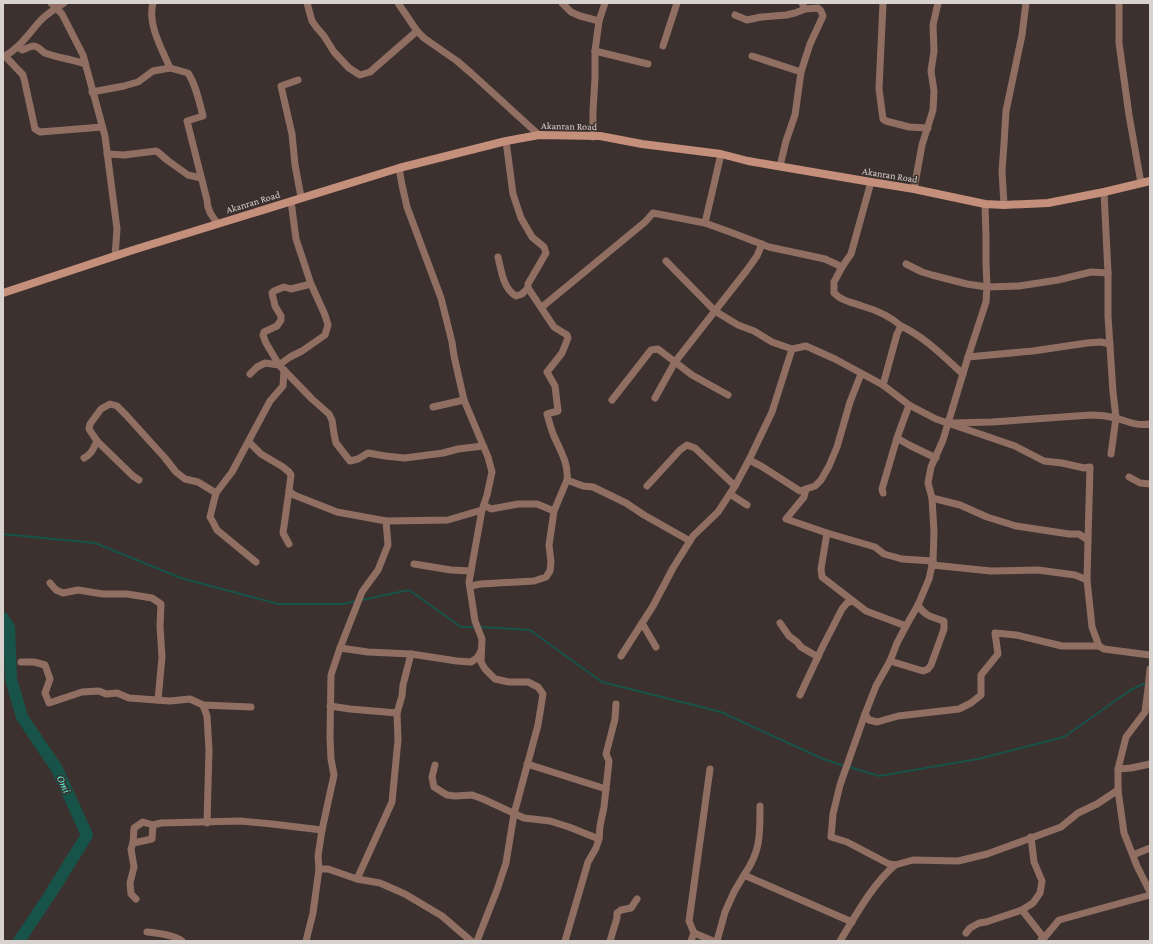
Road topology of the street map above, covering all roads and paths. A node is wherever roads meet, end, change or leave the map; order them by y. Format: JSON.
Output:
{"nodes":[{"id":1,"x":64,"y":3,"type":"edge"},
{"id":2,"x":153,"y":3,"type":"edge"},
{"id":3,"x":307,"y":3,"type":"edge"},
{"id":4,"x":398,"y":3,"type":"edge"},
{"id":5,"x":562,"y":3,"type":"edge"},
{"id":6,"x":605,"y":3,"type":"edge"},
{"id":7,"x":677,"y":3,"type":"edge"},
{"id":8,"x":883,"y":3,"type":"edge"},
{"id":9,"x":938,"y":3,"type":"edge"},
{"id":10,"x":1026,"y":3,"type":"edge"},
{"id":11,"x":1119,"y":3,"type":"edge"},
{"id":12,"x":54,"y":5,"type":"edge"},
{"id":13,"x":804,"y":6,"type":"edge"},
{"id":14,"x":735,"y":15,"type":"dead end"},
{"id":15,"x":599,"y":21,"type":"junction"},
{"id":16,"x":417,"y":30,"type":"junction"},
{"id":17,"x":663,"y":46,"type":"dead end"},
{"id":18,"x":18,"y":47,"type":"junction"},
{"id":19,"x":595,"y":51,"type":"junction"},
{"id":20,"x":4,"y":56,"type":"edge"},
{"id":21,"x":752,"y":56,"type":"dead end"},
{"id":22,"x":85,"y":64,"type":"junction"},
{"id":23,"x":648,"y":64,"type":"dead end"},
{"id":24,"x":170,"y":68,"type":"junction"},
{"id":25,"x":801,"y":72,"type":"junction"},
{"id":26,"x":298,"y":80,"type":"dead end"},
{"id":27,"x":92,"y":92,"type":"junction"},
{"id":28,"x":102,"y":127,"type":"junction"},
{"id":29,"x":928,"y":128,"type":"junction"},
{"id":30,"x":539,"y":135,"type":"junction"},
{"id":31,"x":593,"y":136,"type":"junction"},
{"id":32,"x":506,"y":141,"type":"junction"},
{"id":33,"x":107,"y":154,"type":"junction"},
{"id":34,"x":721,"y":154,"type":"junction"},
{"id":35,"x":780,"y":166,"type":"junction"},
{"id":36,"x":399,"y":168,"type":"junction"},
{"id":37,"x":201,"y":178,"type":"junction"},
{"id":38,"x":1150,"y":181,"type":"edge"},
{"id":39,"x":872,"y":182,"type":"junction"},
{"id":40,"x":1141,"y":183,"type":"junction"},
{"id":41,"x":914,"y":189,"type":"junction"},
{"id":42,"x":1104,"y":192,"type":"junction"},
{"id":43,"x":301,"y":197,"type":"junction"},
{"id":44,"x":291,"y":201,"type":"junction"},
{"id":45,"x":985,"y":204,"type":"junction"},
{"id":46,"x":1004,"y":205,"type":"junction"},
{"id":47,"x":705,"y":223,"type":"junction"},
{"id":48,"x":218,"y":224,"type":"junction"},
{"id":49,"x":762,"y":244,"type":"junction"},
{"id":50,"x":115,"y":256,"type":"junction"},
{"id":51,"x":498,"y":257,"type":"dead end"},
{"id":52,"x":666,"y":261,"type":"dead end"},
{"id":53,"x":906,"y":264,"type":"dead end"},
{"id":54,"x":842,"y":267,"type":"junction"},
{"id":55,"x":1108,"y":273,"type":"junction"},
{"id":56,"x":311,"y":284,"type":"junction"},
{"id":57,"x":987,"y":287,"type":"junction"},
{"id":58,"x":528,"y":288,"type":"junction"},
{"id":59,"x":3,"y":293,"type":"edge"},
{"id":60,"x":542,"y":307,"type":"junction"},
{"id":61,"x":715,"y":311,"type":"junction"},
{"id":62,"x":901,"y":326,"type":"junction"},
{"id":63,"x":1110,"y":344,"type":"junction"},
{"id":64,"x":792,"y":349,"type":"junction"},
{"id":65,"x":968,"y":356,"type":"junction"},
{"id":66,"x":674,"y":362,"type":"junction"},
{"id":67,"x":282,"y":368,"type":"junction"},
{"id":68,"x":250,"y":374,"type":"dead end"},
{"id":69,"x":861,"y":374,"type":"junction"},
{"id":70,"x":963,"y":374,"type":"junction"},
{"id":71,"x":883,"y":384,"type":"junction"},
{"id":72,"x":728,"y":395,"type":"dead end"},
{"id":73,"x":655,"y":398,"type":"dead end"},
{"id":74,"x":464,"y":400,"type":"junction"},
{"id":75,"x":612,"y":400,"type":"dead end"},
{"id":76,"x":909,"y":405,"type":"junction"},
{"id":77,"x":433,"y":407,"type":"dead end"},
{"id":78,"x":1116,"y":418,"type":"junction"},
{"id":79,"x":948,"y":423,"type":"junction"},
{"id":80,"x":1150,"y":424,"type":"edge"},
{"id":81,"x":897,"y":438,"type":"junction"},
{"id":82,"x":97,"y":441,"type":"junction"},
{"id":83,"x":249,"y":442,"type":"junction"},
{"id":84,"x":483,"y":446,"type":"junction"},
{"id":85,"x":1111,"y":454,"type":"dead end"},
{"id":86,"x":84,"y":458,"type":"dead end"},
{"id":87,"x":936,"y":458,"type":"junction"},
{"id":88,"x":749,"y":460,"type":"junction"},
{"id":89,"x":1128,"y":477,"type":"dead end"},
{"id":90,"x":139,"y":480,"type":"dead end"},
{"id":91,"x":567,"y":480,"type":"junction"},
{"id":92,"x":1150,"y":484,"type":"edge"},
{"id":93,"x":647,"y":486,"type":"dead end"},
{"id":94,"x":735,"y":486,"type":"junction"},
{"id":95,"x":806,"y":489,"type":"junction"},
{"id":96,"x":289,"y":491,"type":"junction"},
{"id":97,"x":883,"y":492,"type":"dead end"},
{"id":98,"x":216,"y":493,"type":"junction"},
{"id":99,"x":730,"y":494,"type":"junction"},
{"id":100,"x":932,"y":498,"type":"junction"},
{"id":101,"x":747,"y":505,"type":"dead end"},
{"id":102,"x":483,"y":507,"type":"junction"},
{"id":103,"x":554,"y":511,"type":"junction"},
{"id":104,"x":386,"y":521,"type":"junction"},
{"id":105,"x":827,"y":533,"type":"junction"},
{"id":106,"x":1088,"y":540,"type":"junction"},
{"id":107,"x":690,"y":541,"type":"junction"},
{"id":108,"x":289,"y":544,"type":"dead end"},
{"id":109,"x":256,"y":562,"type":"dead end"},
{"id":110,"x":932,"y":563,"type":"junction"},
{"id":111,"x":414,"y":564,"type":"dead end"},
{"id":112,"x":470,"y":571,"type":"junction"},
{"id":113,"x":1087,"y":580,"type":"junction"},
{"id":114,"x":50,"y":582,"type":"dead end"},
{"id":115,"x":470,"y":586,"type":"junction"},
{"id":116,"x":853,"y":601,"type":"junction"},
{"id":117,"x":918,"y":605,"type":"junction"},
{"id":118,"x":642,"y":623,"type":"junction"},
{"id":119,"x":780,"y":623,"type":"dead end"},
{"id":120,"x":906,"y":626,"type":"junction"},
{"id":121,"x":1099,"y":646,"type":"junction"},
{"id":122,"x":656,"y":647,"type":"dead end"},
{"id":123,"x":340,"y":648,"type":"junction"},
{"id":124,"x":481,"y":651,"type":"junction"},
{"id":125,"x":411,"y":654,"type":"junction"},
{"id":126,"x":1150,"y":655,"type":"edge"},
{"id":127,"x":621,"y":656,"type":"dead end"},
{"id":128,"x":818,"y":657,"type":"junction"},
{"id":129,"x":890,"y":661,"type":"junction"},
{"id":130,"x":21,"y":662,"type":"dead end"},
{"id":131,"x":1150,"y":669,"type":"edge"},
{"id":132,"x":800,"y":695,"type":"dead end"},
{"id":133,"x":158,"y":700,"type":"junction"},
{"id":134,"x":616,"y":704,"type":"dead end"},
{"id":135,"x":203,"y":705,"type":"junction"},
{"id":136,"x":330,"y":706,"type":"junction"},
{"id":137,"x":251,"y":707,"type":"dead end"},
{"id":138,"x":397,"y":713,"type":"junction"},
{"id":139,"x":865,"y":714,"type":"junction"},
{"id":140,"x":527,"y":764,"type":"junction"},
{"id":141,"x":1150,"y":764,"type":"edge"},
{"id":142,"x":435,"y":765,"type":"dead end"},
{"id":143,"x":1118,"y":768,"type":"junction"},
{"id":144,"x":710,"y":769,"type":"dead end"},
{"id":145,"x":606,"y":789,"type":"junction"},
{"id":146,"x":1118,"y":790,"type":"junction"},
{"id":147,"x":760,"y":806,"type":"dead end"},
{"id":148,"x":514,"y":814,"type":"junction"},
{"id":149,"x":207,"y":823,"type":"junction"},
{"id":150,"x":153,"y":825,"type":"junction"},
{"id":151,"x":322,"y":830,"type":"junction"},
{"id":152,"x":1031,"y":837,"type":"junction"},
{"id":153,"x":599,"y":839,"type":"junction"},
{"id":154,"x":133,"y":843,"type":"junction"},
{"id":155,"x":1150,"y":848,"type":"edge"},
{"id":156,"x":1133,"y":855,"type":"junction"},
{"id":157,"x":892,"y":865,"type":"junction"},
{"id":158,"x":319,"y":869,"type":"junction"},
{"id":159,"x":744,"y":875,"type":"junction"},
{"id":160,"x":357,"y":879,"type":"junction"},
{"id":161,"x":1150,"y":894,"type":"edge"},
{"id":162,"x":136,"y":899,"type":"dead end"},
{"id":163,"x":636,"y":899,"type":"dead end"},
{"id":164,"x":1022,"y":910,"type":"junction"},
{"id":165,"x":852,"y":922,"type":"junction"},
{"id":166,"x":146,"y":932,"type":"dead end"},
{"id":167,"x":694,"y":933,"type":"junction"},
{"id":168,"x":966,"y":933,"type":"dead end"},
{"id":169,"x":1043,"y":939,"type":"edge"},
{"id":170,"x":182,"y":941,"type":"edge"},
{"id":171,"x":306,"y":941,"type":"edge"},
{"id":172,"x":471,"y":941,"type":"edge"},
{"id":173,"x":478,"y":941,"type":"edge"},
{"id":174,"x":565,"y":941,"type":"edge"},
{"id":175,"x":610,"y":941,"type":"edge"},
{"id":176,"x":691,"y":941,"type":"edge"},
{"id":177,"x":713,"y":941,"type":"edge"},
{"id":178,"x":717,"y":941,"type":"edge"},
{"id":179,"x":840,"y":941,"type":"edge"}],
"edges":[{"from":1,"to":12,"type":"street"},
{"from":2,"to":24,"type":"street"},
{"from":3,"to":16,"type":"street"},
{"from":4,"to":16,"type":"street"},
{"from":5,"to":15,"type":"street"},
{"from":6,"to":15,"type":"street"},
{"from":7,"to":17,"type":"street"},
{"from":8,"to":29,"type":"street"},
{"from":9,"to":29,"type":"street"},
{"from":10,"to":46,"type":"street"},
{"from":11,"to":40,"type":"street"},
{"from":12,"to":18,"type":"street"},
{"from":12,"to":22,"type":"street"},
{"from":13,"to":14,"type":"street"},
{"from":13,"to":25,"type":"street"},
{"from":15,"to":19,"type":"street"},
{"from":16,"to":30,"type":"street"},
{"from":18,"to":20,"type":"street"},
{"from":18,"to":22,"type":"street"},
{"from":19,"to":23,"type":"street"},
{"from":19,"to":31,"type":"street"},
{"from":20,"to":28,"type":"street"},
{"from":21,"to":25,"type":"street"},
{"from":22,"to":27,"type":"street"},
{"from":24,"to":27,"type":"street"},
{"from":24,"to":37,"type":"street"},
{"from":25,"to":35,"type":"street"},
{"from":26,"to":43,"type":"street"},
{"from":27,"to":28,"type":"street"},
{"from":28,"to":33,"type":"street"},
{"from":29,"to":41,"type":"street"},
{"from":30,"to":31,"type":"main road","name":"Akanran Road"},
{"from":30,"to":32,"type":"main road","name":"Akanran Road"},
{"from":31,"to":34,"type":"main road","name":"Akanran Road"},
{"from":32,"to":36,"type":"main road","name":"Akanran Road"},
{"from":32,"to":58,"type":"street"},
{"from":33,"to":37,"type":"street"},
{"from":33,"to":50,"type":"street"},
{"from":34,"to":35,"type":"main road","name":"Akanran Road"},
{"from":34,"to":47,"type":"street"},
{"from":35,"to":39,"type":"main road","name":"Akanran Road"},
{"from":36,"to":43,"type":"main road","name":"Akanran Road"},
{"from":36,"to":74,"type":"street"},
{"from":37,"to":48,"type":"street"},
{"from":38,"to":40,"type":"main road","name":"Akanran Road"},
{"from":39,"to":41,"type":"main road","name":"Akanran Road"},
{"from":39,"to":54,"type":"street"},
{"from":40,"to":42,"type":"main road","name":"Akanran Road"},
{"from":41,"to":45,"type":"main road","name":"Akanran Road"},
{"from":42,"to":46,"type":"main road","name":"Akanran Road"},
{"from":42,"to":55,"type":"street"},
{"from":43,"to":44,"type":"main road","name":"Akanran Road"},
{"from":44,"to":48,"type":"main road","name":"Akanran Road"},
{"from":44,"to":56,"type":"street"},
{"from":45,"to":46,"type":"main road","name":"Akanran Road"},
{"from":45,"to":57,"type":"street"},
{"from":47,"to":49,"type":"street"},
{"from":47,"to":60,"type":"street"},
{"from":48,"to":50,"type":"main road","name":"Akanran Road"},
{"from":49,"to":54,"type":"street"},
{"from":49,"to":61,"type":"street"},
{"from":50,"to":59,"type":"main road","name":"Akanran Road"},
{"from":51,"to":58,"type":"street"},
{"from":52,"to":61,"type":"street"},
{"from":53,"to":57,"type":"street"},
{"from":54,"to":62,"type":"street"},
{"from":55,"to":57,"type":"street"},
{"from":55,"to":63,"type":"street"},
{"from":56,"to":67,"type":"street"},
{"from":56,"to":67,"type":"street"},
{"from":57,"to":65,"type":"street"},
{"from":58,"to":60,"type":"street"},
{"from":60,"to":91,"type":"street"},
{"from":61,"to":64,"type":"street"},
{"from":61,"to":66,"type":"street"},
{"from":62,"to":70,"type":"street"},
{"from":62,"to":71,"type":"street"},
{"from":63,"to":65,"type":"street"},
{"from":63,"to":78,"type":"street"},
{"from":64,"to":69,"type":"street"},
{"from":64,"to":88,"type":"street"},
{"from":65,"to":70,"type":"street"},
{"from":66,"to":72,"type":"street"},
{"from":66,"to":73,"type":"street"},
{"from":66,"to":75,"type":"street"},
{"from":67,"to":68,"type":"street"},
{"from":67,"to":83,"type":"street"},
{"from":67,"to":84,"type":"street"},
{"from":69,"to":71,"type":"street"},
{"from":69,"to":95,"type":"street"},
{"from":70,"to":79,"type":"street"},
{"from":71,"to":76,"type":"street"},
{"from":74,"to":77,"type":"street"},
{"from":74,"to":84,"type":"street"},
{"from":76,"to":79,"type":"street"},
{"from":76,"to":81,"type":"street"},
{"from":78,"to":79,"type":"street"},
{"from":78,"to":80,"type":"street"},
{"from":78,"to":85,"type":"street"},
{"from":79,"to":87,"type":"street"},
{"from":79,"to":106,"type":"street"},
{"from":81,"to":87,"type":"street"},
{"from":81,"to":97,"type":"street"},
{"from":82,"to":86,"type":"street"},
{"from":82,"to":90,"type":"street"},
{"from":82,"to":98,"type":"street"},
{"from":83,"to":96,"type":"street"},
{"from":83,"to":98,"type":"street"},
{"from":84,"to":102,"type":"street"},
{"from":87,"to":100,"type":"street"},
{"from":88,"to":94,"type":"street"},
{"from":88,"to":95,"type":"street"},
{"from":89,"to":92,"type":"street"},
{"from":91,"to":103,"type":"street"},
{"from":91,"to":107,"type":"street"},
{"from":93,"to":94,"type":"street"},
{"from":94,"to":99,"type":"street"},
{"from":95,"to":105,"type":"street"},
{"from":96,"to":104,"type":"street"},
{"from":96,"to":108,"type":"street"},
{"from":98,"to":109,"type":"street"},
{"from":99,"to":101,"type":"street"},
{"from":99,"to":107,"type":"street"},
{"from":100,"to":106,"type":"street"},
{"from":100,"to":110,"type":"street"},
{"from":102,"to":103,"type":"street"},
{"from":102,"to":104,"type":"street"},
{"from":102,"to":112,"type":"street"},
{"from":103,"to":115,"type":"street"},
{"from":104,"to":123,"type":"street"},
{"from":105,"to":110,"type":"street"},
{"from":105,"to":116,"type":"street"},
{"from":106,"to":113,"type":"street"},
{"from":107,"to":118,"type":"street"},
{"from":110,"to":113,"type":"street"},
{"from":110,"to":117,"type":"street"},
{"from":111,"to":112,"type":"street"},
{"from":112,"to":115,"type":"street"},
{"from":113,"to":121,"type":"street"},
{"from":114,"to":133,"type":"street"},
{"from":115,"to":124,"type":"street"},
{"from":116,"to":120,"type":"street"},
{"from":116,"to":128,"type":"street"},
{"from":117,"to":120,"type":"street"},
{"from":117,"to":129,"type":"street"},
{"from":118,"to":122,"type":"street"},
{"from":118,"to":127,"type":"street"},
{"from":119,"to":128,"type":"street"},
{"from":120,"to":129,"type":"street"},
{"from":121,"to":126,"type":"street"},
{"from":121,"to":139,"type":"street"},
{"from":123,"to":125,"type":"street"},
{"from":123,"to":136,"type":"street"},
{"from":124,"to":125,"type":"street"},
{"from":124,"to":140,"type":"street"},
{"from":125,"to":138,"type":"street"},
{"from":128,"to":132,"type":"street"},
{"from":129,"to":139,"type":"street"},
{"from":130,"to":133,"type":"street"},
{"from":131,"to":143,"type":"street"},
{"from":133,"to":135,"type":"street"},
{"from":134,"to":145,"type":"street"},
{"from":135,"to":137,"type":"street"},
{"from":135,"to":149,"type":"street"},
{"from":136,"to":138,"type":"street"},
{"from":136,"to":151,"type":"street"},
{"from":138,"to":160,"type":"street"},
{"from":139,"to":157,"type":"street"},
{"from":140,"to":145,"type":"street"},
{"from":140,"to":148,"type":"street"},
{"from":141,"to":143,"type":"street"},
{"from":142,"to":148,"type":"street"},
{"from":143,"to":146,"type":"street"},
{"from":144,"to":167,"type":"street"},
{"from":145,"to":153,"type":"street"},
{"from":146,"to":152,"type":"street"},
{"from":146,"to":156,"type":"street"},
{"from":147,"to":159,"type":"street"},
{"from":148,"to":153,"type":"street"},
{"from":148,"to":173,"type":"street"},
{"from":149,"to":150,"type":"street"},
{"from":149,"to":151,"type":"street"},
{"from":150,"to":154,"type":"street"},
{"from":150,"to":154,"type":"street"},
{"from":151,"to":158,"type":"street"},
{"from":152,"to":157,"type":"street"},
{"from":152,"to":164,"type":"street"},
{"from":153,"to":174,"type":"street"},
{"from":154,"to":162,"type":"street"},
{"from":155,"to":156,"type":"street"},
{"from":156,"to":161,"type":"street"},
{"from":157,"to":165,"type":"street"},
{"from":158,"to":160,"type":"street"},
{"from":158,"to":171,"type":"street"},
{"from":159,"to":165,"type":"street"},
{"from":159,"to":178,"type":"street"},
{"from":160,"to":172,"type":"street"},
{"from":161,"to":169,"type":"street"},
{"from":163,"to":175,"type":"street"},
{"from":164,"to":168,"type":"street"},
{"from":164,"to":169,"type":"street"},
{"from":165,"to":179,"type":"street"},
{"from":166,"to":170,"type":"street"},
{"from":167,"to":176,"type":"street"},
{"from":167,"to":177,"type":"street"}]}
